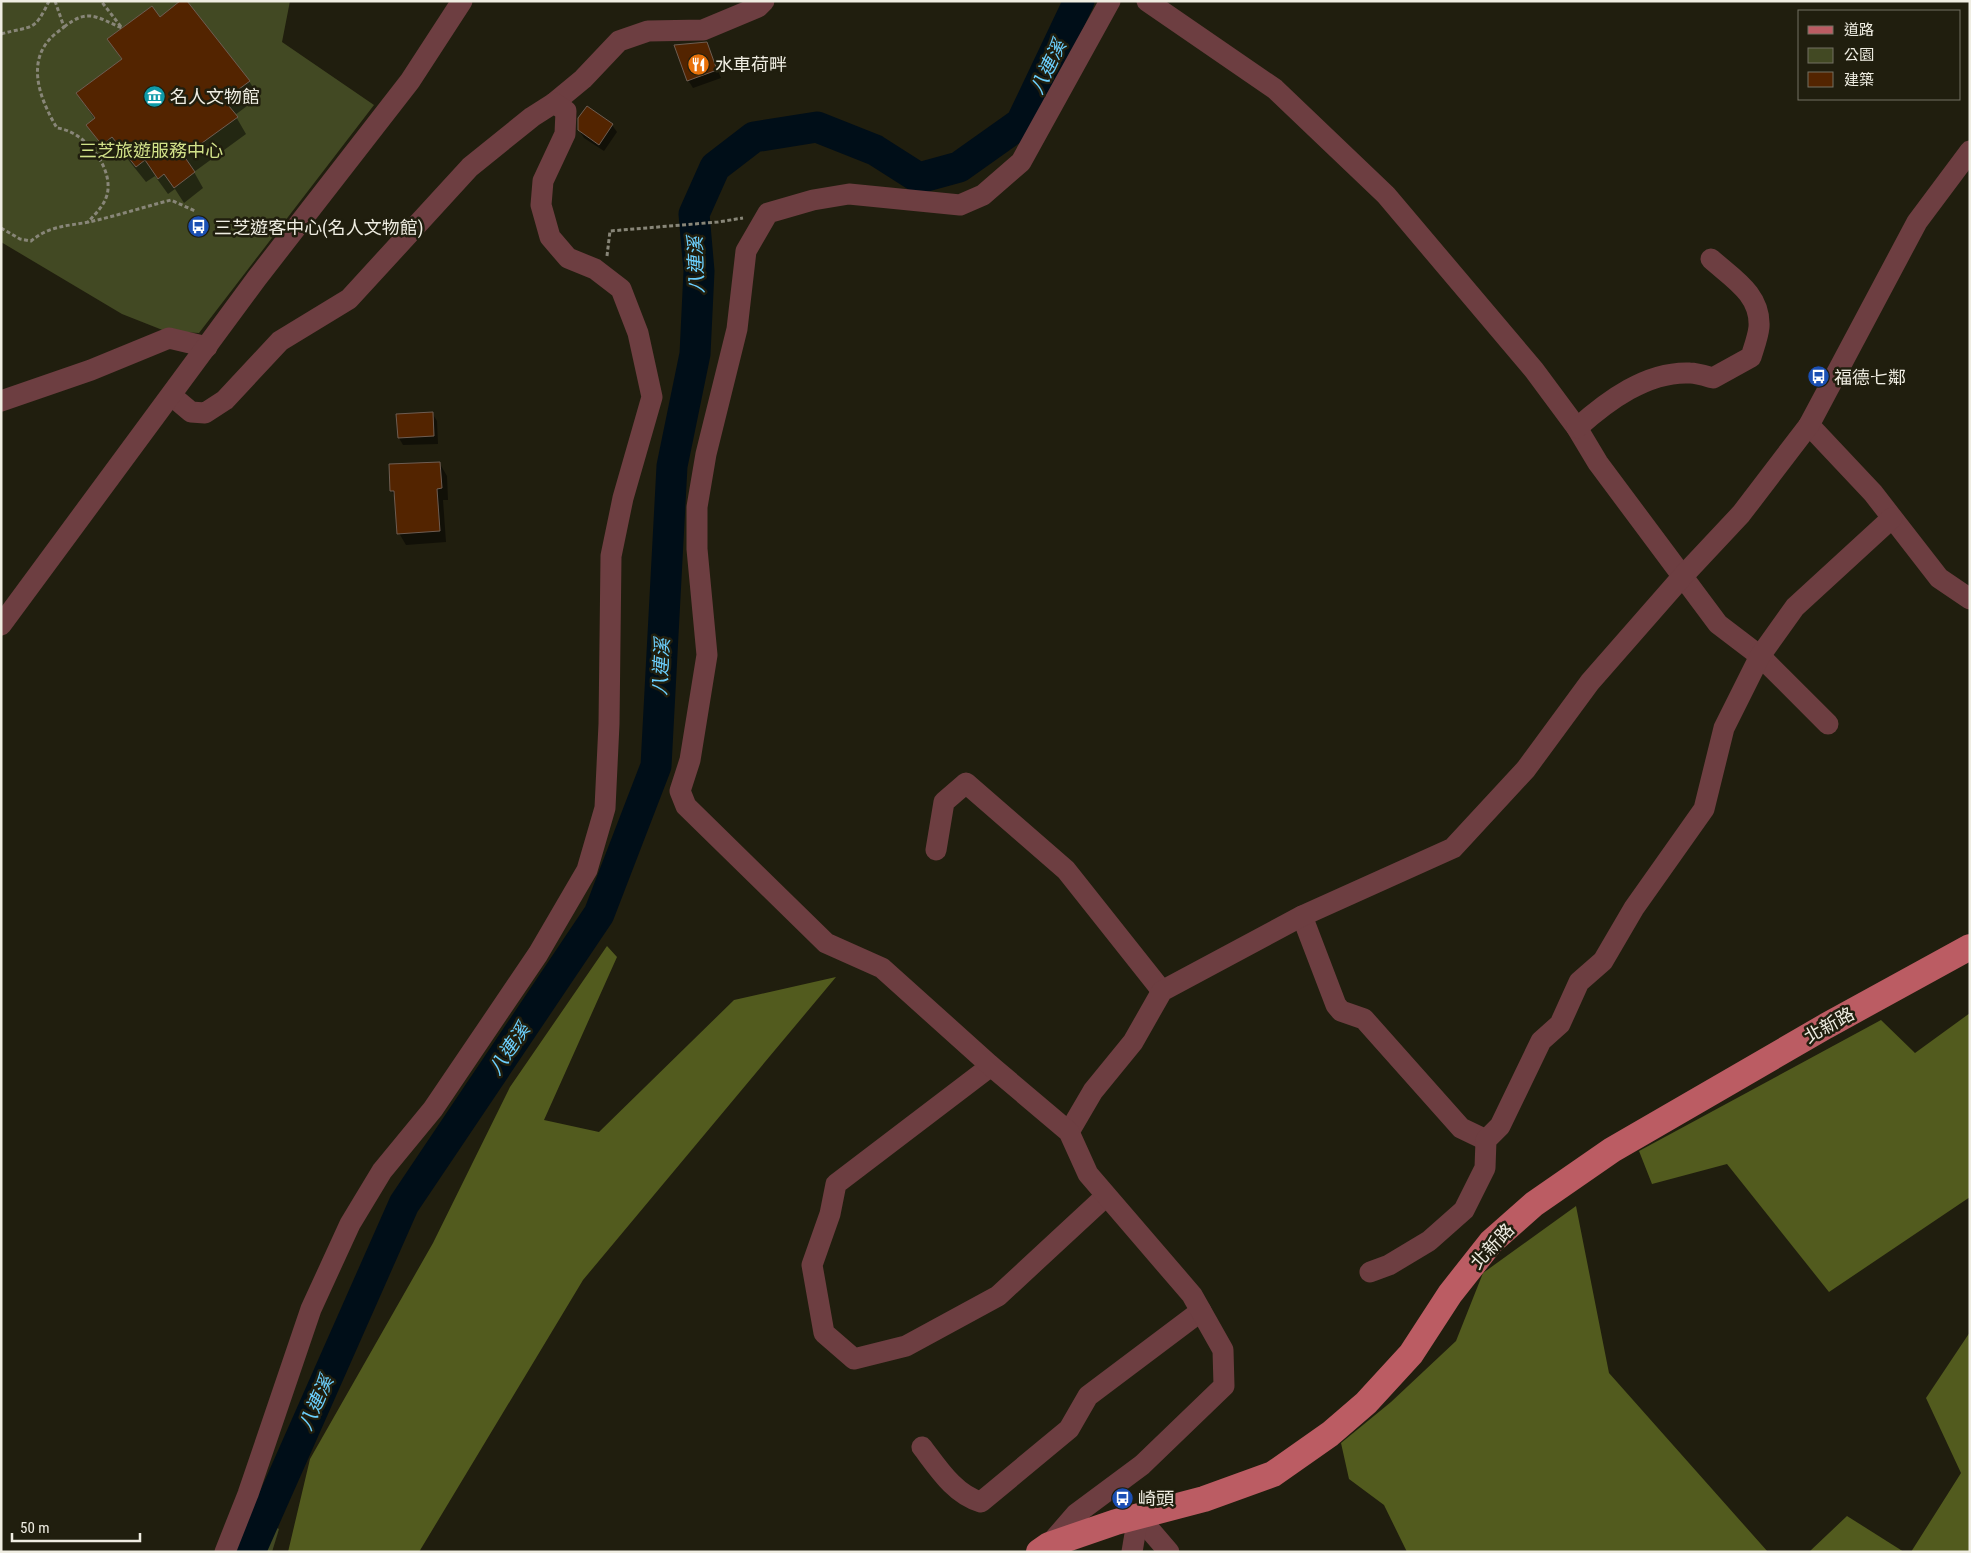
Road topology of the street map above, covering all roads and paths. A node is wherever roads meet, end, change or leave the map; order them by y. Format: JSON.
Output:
{"nodes":[{"id":1,"x":49,"y":1,"type":"edge"},
{"id":2,"x":55,"y":1,"type":"edge"},
{"id":3,"x":101,"y":1,"type":"edge"},
{"id":4,"x":462,"y":1,"type":"edge"},
{"id":5,"x":764,"y":1,"type":"edge"},
{"id":6,"x":1110,"y":1,"type":"edge"},
{"id":7,"x":1147,"y":1,"type":"edge"},
{"id":8,"x":64,"y":27,"type":"junction"},
{"id":9,"x":1,"y":34,"type":"edge"},
{"id":10,"x":554,"y":103,"type":"junction"},
{"id":11,"x":1970,"y":151,"type":"edge"},
{"id":12,"x":195,"y":212,"type":"dead end"},
{"id":13,"x":88,"y":222,"type":"junction"},
{"id":14,"x":718,"y":222,"type":"dead end"},
{"id":15,"x":1,"y":228,"type":"edge"},
{"id":16,"x":610,"y":231,"type":"dead end"},
{"id":17,"x":1710,"y":259,"type":"dead end"},
{"id":18,"x":206,"y":347,"type":"junction"},
{"id":19,"x":172,"y":396,"type":"junction"},
{"id":20,"x":1,"y":401,"type":"edge"},
{"id":21,"x":1809,"y":425,"type":"junction"},
{"id":22,"x":1577,"y":428,"type":"junction"},
{"id":23,"x":1892,"y":518,"type":"junction"},
{"id":24,"x":1682,"y":576,"type":"junction"},
{"id":25,"x":1970,"y":598,"type":"edge"},
{"id":26,"x":1,"y":625,"type":"edge"},
{"id":27,"x":1760,"y":656,"type":"junction"},
{"id":28,"x":1828,"y":724,"type":"dead end"},
{"id":29,"x":936,"y":850,"type":"dead end"},
{"id":30,"x":1302,"y":916,"type":"junction"},
{"id":31,"x":1970,"y":947,"type":"edge"},
{"id":32,"x":1162,"y":991,"type":"junction"},
{"id":33,"x":991,"y":1066,"type":"junction"},
{"id":34,"x":1069,"y":1132,"type":"junction"},
{"id":35,"x":1486,"y":1140,"type":"junction"},
{"id":36,"x":1106,"y":1196,"type":"junction"},
{"id":37,"x":1370,"y":1272,"type":"dead end"},
{"id":38,"x":1201,"y":1310,"type":"junction"},
{"id":39,"x":922,"y":1447,"type":"dead end"},
{"id":40,"x":1138,"y":1516,"type":"junction"},
{"id":41,"x":1044,"y":1548,"type":"edge"},
{"id":42,"x":225,"y":1552,"type":"edge"},
{"id":43,"x":1132,"y":1552,"type":"edge"},
{"id":44,"x":1169,"y":1552,"type":"edge"}],
"edges":[{"from":1,"to":9,"type":"path"},
{"from":2,"to":8,"type":"path"},
{"from":3,"to":8,"type":"path"},
{"from":4,"to":18,"type":"street"},
{"from":5,"to":10,"type":"street"},
{"from":6,"to":33,"type":"street"},
{"from":7,"to":22,"type":"street"},
{"from":8,"to":13,"type":"path"},
{"from":10,"to":19,"type":"street"},
{"from":10,"to":42,"type":"street"},
{"from":11,"to":21,"type":"street"},
{"from":12,"to":13,"type":"path"},
{"from":13,"to":15,"type":"path"},
{"from":14,"to":16,"type":"path"},
{"from":17,"to":22,"type":"street"},
{"from":18,"to":19,"type":"street"},
{"from":18,"to":20,"type":"street"},
{"from":19,"to":26,"type":"street"},
{"from":21,"to":23,"type":"street"},
{"from":21,"to":24,"type":"street"},
{"from":22,"to":24,"type":"street"},
{"from":23,"to":25,"type":"street"},
{"from":23,"to":27,"type":"street"},
{"from":24,"to":27,"type":"street"},
{"from":24,"to":30,"type":"street"},
{"from":27,"to":28,"type":"street"},
{"from":27,"to":35,"type":"street"},
{"from":29,"to":32,"type":"street"},
{"from":30,"to":32,"type":"street"},
{"from":30,"to":35,"type":"street"},
{"from":31,"to":40,"type":"main road","name":"北新路"},
{"from":32,"to":34,"type":"street"},
{"from":33,"to":34,"type":"street"},
{"from":33,"to":36,"type":"street"},
{"from":34,"to":36,"type":"street"},
{"from":35,"to":37,"type":"street"},
{"from":36,"to":38,"type":"street"},
{"from":38,"to":39,"type":"street"},
{"from":38,"to":41,"type":"street"},
{"from":40,"to":41,"type":"main road","name":"北新路"},
{"from":40,"to":43,"type":"street"},
{"from":40,"to":44,"type":"street"}]}
